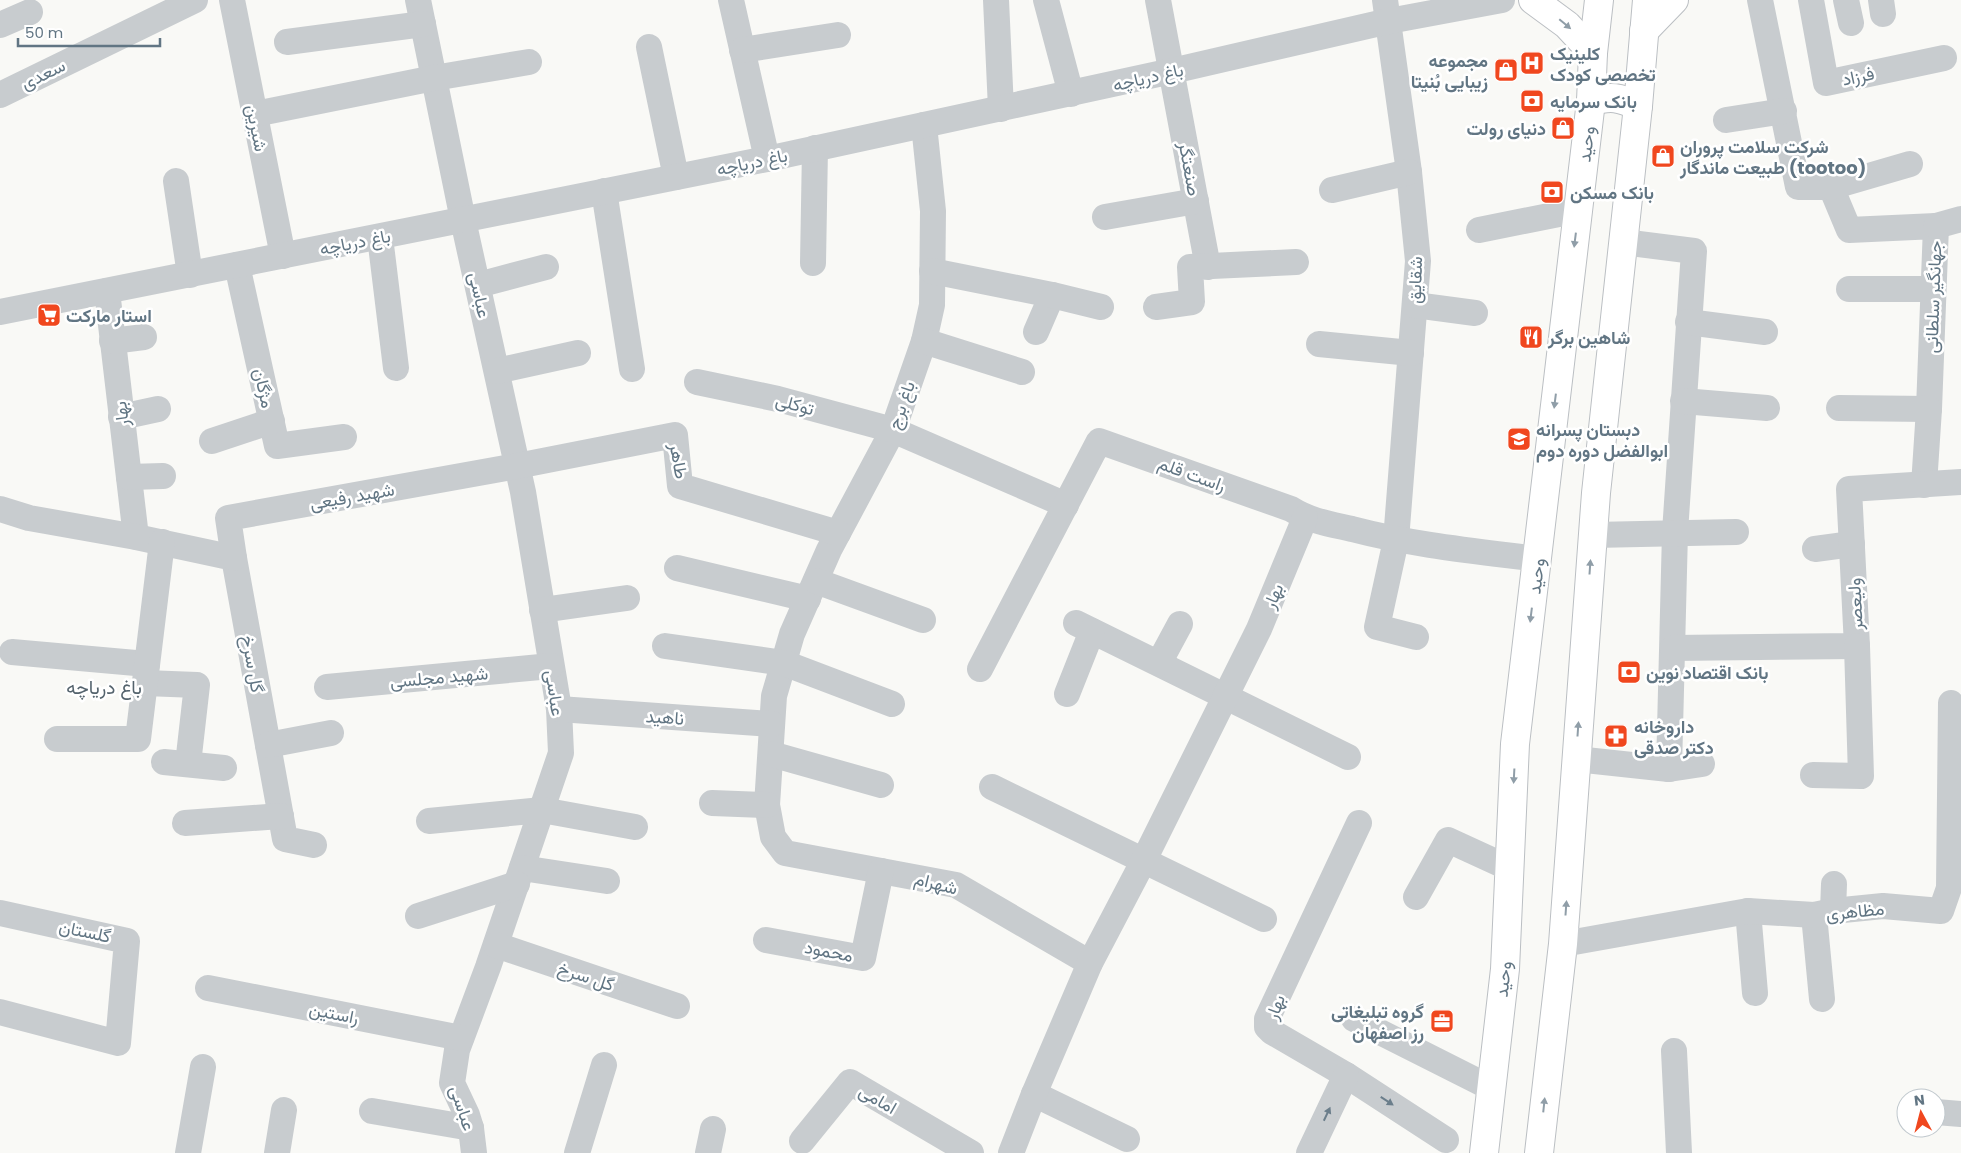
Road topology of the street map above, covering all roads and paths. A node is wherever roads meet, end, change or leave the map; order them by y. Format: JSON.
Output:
{"nodes":[{"id":1,"x":195,"y":0,"type":"edge"},
{"id":2,"x":232,"y":0,"type":"edge"},
{"id":3,"x":730,"y":0,"type":"edge"},
{"id":4,"x":996,"y":0,"type":"edge"},
{"id":5,"x":1046,"y":0,"type":"edge"},
{"id":6,"x":1158,"y":0,"type":"edge"},
{"id":7,"x":1502,"y":0,"type":"edge"},
{"id":8,"x":1533,"y":0,"type":"edge"},
{"id":9,"x":1599,"y":0,"type":"edge"},
{"id":10,"x":1647,"y":0,"type":"edge"},
{"id":11,"x":1674,"y":0,"type":"edge"},
{"id":12,"x":1760,"y":0,"type":"edge"},
{"id":13,"x":1811,"y":0,"type":"edge"},
{"id":14,"x":1387,"y":11,"type":"edge"},
{"id":15,"x":30,"y":12,"type":"dead end"},
{"id":16,"x":420,"y":12,"type":"edge"},
{"id":17,"x":0,"y":25,"type":"edge"},
{"id":18,"x":1644,"y":31,"type":"junction"},
{"id":19,"x":838,"y":35,"type":"dead end"},
{"id":20,"x":287,"y":42,"type":"dead end"},
{"id":21,"x":649,"y":47,"type":"dead end"},
{"id":22,"x":742,"y":50,"type":"junction"},
{"id":23,"x":1593,"y":53,"type":"junction"},
{"id":24,"x":1944,"y":58,"type":"dead end"},
{"id":25,"x":529,"y":62,"type":"dead end"},
{"id":26,"x":1172,"y":71,"type":"junction"},
{"id":27,"x":434,"y":78,"type":"junction"},
{"id":28,"x":3,"y":87,"type":"edge"},
{"id":29,"x":1071,"y":94,"type":"junction"},
{"id":30,"x":1591,"y":102,"type":"junction"},
{"id":31,"x":1638,"y":106,"type":"junction"},
{"id":32,"x":1001,"y":109,"type":"junction"},
{"id":33,"x":1784,"y":111,"type":"junction"},
{"id":34,"x":254,"y":114,"type":"junction"},
{"id":35,"x":1726,"y":120,"type":"dead end"},
{"id":36,"x":924,"y":125,"type":"junction"},
{"id":37,"x":815,"y":148,"type":"junction"},
{"id":38,"x":767,"y":159,"type":"junction"},
{"id":39,"x":1910,"y":164,"type":"dead end"},
{"id":40,"x":1409,"y":172,"type":"junction"},
{"id":41,"x":676,"y":177,"type":"junction"},
{"id":42,"x":176,"y":181,"type":"dead end"},
{"id":43,"x":1831,"y":187,"type":"junction"},
{"id":44,"x":1332,"y":190,"type":"dead end"},
{"id":45,"x":604,"y":192,"type":"junction"},
{"id":46,"x":1196,"y":201,"type":"junction"},
{"id":47,"x":1579,"y":210,"type":"junction"},
{"id":48,"x":1105,"y":217,"type":"dead end"},
{"id":49,"x":1961,"y":219,"type":"edge"},
{"id":50,"x":463,"y":220,"type":"junction"},
{"id":51,"x":1936,"y":226,"type":"junction"},
{"id":52,"x":1478,"y":230,"type":"dead end"},
{"id":53,"x":380,"y":237,"type":"junction"},
{"id":54,"x":1622,"y":242,"type":"junction"},
{"id":55,"x":283,"y":256,"type":"junction"},
{"id":56,"x":1296,"y":262,"type":"dead end"},
{"id":57,"x":813,"y":263,"type":"dead end"},
{"id":58,"x":237,"y":265,"type":"junction"},
{"id":59,"x":1208,"y":266,"type":"junction"},
{"id":60,"x":546,"y":267,"type":"dead end"},
{"id":61,"x":932,"y":271,"type":"junction"},
{"id":62,"x":190,"y":274,"type":"junction"},
{"id":63,"x":478,"y":285,"type":"junction"},
{"id":64,"x":1849,"y":289,"type":"dead end"},
{"id":65,"x":1933,"y":289,"type":"junction"},
{"id":66,"x":107,"y":291,"type":"junction"},
{"id":67,"x":1052,"y":295,"type":"junction"},
{"id":68,"x":1415,"y":305,"type":"junction"},
{"id":69,"x":1101,"y":307,"type":"dead end"},
{"id":70,"x":1156,"y":307,"type":"dead end"},
{"id":71,"x":0,"y":312,"type":"edge"},
{"id":72,"x":1475,"y":312,"type":"dead end"},
{"id":73,"x":1688,"y":322,"type":"junction"},
{"id":74,"x":1036,"y":332,"type":"dead end"},
{"id":75,"x":1765,"y":332,"type":"dead end"},
{"id":76,"x":144,"y":337,"type":"dead end"},
{"id":77,"x":112,"y":341,"type":"junction"},
{"id":78,"x":924,"y":341,"type":"junction"},
{"id":79,"x":1319,"y":344,"type":"dead end"},
{"id":80,"x":1411,"y":353,"type":"junction"},
{"id":81,"x":578,"y":354,"type":"dead end"},
{"id":82,"x":396,"y":368,"type":"dead end"},
{"id":83,"x":632,"y":370,"type":"dead end"},
{"id":84,"x":497,"y":371,"type":"junction"},
{"id":85,"x":1022,"y":372,"type":"dead end"},
{"id":86,"x":697,"y":382,"type":"dead end"},
{"id":87,"x":1683,"y":401,"type":"junction"},
{"id":88,"x":158,"y":408,"type":"dead end"},
{"id":89,"x":1767,"y":408,"type":"dead end"},
{"id":90,"x":1839,"y":408,"type":"dead end"},
{"id":91,"x":1929,"y":410,"type":"junction"},
{"id":92,"x":121,"y":416,"type":"junction"},
{"id":93,"x":272,"y":421,"type":"junction"},
{"id":94,"x":893,"y":430,"type":"junction"},
{"id":95,"x":344,"y":437,"type":"dead end"},
{"id":96,"x":212,"y":441,"type":"dead end"},
{"id":97,"x":517,"y":466,"type":"junction"},
{"id":98,"x":163,"y":476,"type":"dead end"},
{"id":99,"x":128,"y":477,"type":"junction"},
{"id":100,"x":1961,"y":482,"type":"edge"},
{"id":101,"x":1924,"y":485,"type":"junction"},
{"id":102,"x":1066,"y":505,"type":"junction"},
{"id":103,"x":0,"y":509,"type":"edge"},
{"id":104,"x":1305,"y":518,"type":"junction"},
{"id":105,"x":1675,"y":532,"type":"junction"},
{"id":106,"x":1736,"y":532,"type":"dead end"},
{"id":107,"x":838,"y":533,"type":"junction"},
{"id":108,"x":1593,"y":535,"type":"junction"},
{"id":109,"x":136,"y":536,"type":"junction"},
{"id":110,"x":1396,"y":540,"type":"junction"},
{"id":111,"x":162,"y":542,"type":"junction"},
{"id":112,"x":1852,"y":544,"type":"junction"},
{"id":113,"x":1815,"y":549,"type":"dead end"},
{"id":114,"x":234,"y":558,"type":"junction"},
{"id":115,"x":1538,"y":559,"type":"junction"},
{"id":116,"x":677,"y":568,"type":"dead end"},
{"id":117,"x":812,"y":590,"type":"junction"},
{"id":118,"x":627,"y":598,"type":"dead end"},
{"id":119,"x":542,"y":610,"type":"junction"},
{"id":120,"x":923,"y":620,"type":"dead end"},
{"id":121,"x":1180,"y":624,"type":"dead end"},
{"id":122,"x":1416,"y":637,"type":"dead end"},
{"id":123,"x":665,"y":646,"type":"dead end"},
{"id":124,"x":1857,"y":646,"type":"junction"},
{"id":125,"x":1673,"y":648,"type":"junction"},
{"id":126,"x":12,"y":652,"type":"dead end"},
{"id":127,"x":784,"y":663,"type":"junction"},
{"id":128,"x":1159,"y":663,"type":"junction"},
{"id":129,"x":551,"y":666,"type":"junction"},
{"id":130,"x":980,"y":669,"type":"dead end"},
{"id":131,"x":146,"y":673,"type":"junction"},
{"id":132,"x":326,"y":687,"type":"dead end"},
{"id":133,"x":1067,"y":694,"type":"dead end"},
{"id":134,"x":1226,"y":696,"type":"junction"},
{"id":135,"x":1951,"y":703,"type":"dead end"},
{"id":136,"x":892,"y":704,"type":"dead end"},
{"id":137,"x":559,"y":709,"type":"junction"},
{"id":138,"x":772,"y":724,"type":"junction"},
{"id":139,"x":331,"y":733,"type":"dead end"},
{"id":140,"x":56,"y":738,"type":"dead end"},
{"id":141,"x":268,"y":745,"type":"junction"},
{"id":142,"x":770,"y":754,"type":"junction"},
{"id":143,"x":1348,"y":757,"type":"dead end"},
{"id":144,"x":1576,"y":759,"type":"junction"},
{"id":145,"x":1702,"y":764,"type":"dead end"},
{"id":146,"x":224,"y":768,"type":"dead end"},
{"id":147,"x":1669,"y":769,"type":"junction"},
{"id":148,"x":1813,"y":775,"type":"dead end"},
{"id":149,"x":881,"y":785,"type":"dead end"},
{"id":150,"x":992,"y":787,"type":"dead end"},
{"id":151,"x":712,"y":803,"type":"dead end"},
{"id":152,"x":767,"y":805,"type":"junction"},
{"id":153,"x":542,"y":810,"type":"junction"},
{"id":154,"x":281,"y":816,"type":"junction"},
{"id":155,"x":429,"y":821,"type":"dead end"},
{"id":156,"x":185,"y":823,"type":"dead end"},
{"id":157,"x":1359,"y":823,"type":"dead end"},
{"id":158,"x":635,"y":827,"type":"dead end"},
{"id":159,"x":772,"y":837,"type":"joint"},
{"id":160,"x":314,"y":845,"type":"dead end"},
{"id":161,"x":1144,"y":860,"type":"junction"},
{"id":162,"x":1509,"y":868,"type":"junction"},
{"id":163,"x":881,"y":871,"type":"junction"},
{"id":164,"x":519,"y":876,"type":"junction"},
{"id":165,"x":608,"y":881,"type":"dead end"},
{"id":166,"x":1834,"y":884,"type":"dead end"},
{"id":167,"x":1416,"y":898,"type":"dead end"},
{"id":168,"x":1748,"y":911,"type":"junction"},
{"id":169,"x":0,"y":913,"type":"edge"},
{"id":170,"x":1824,"y":913,"type":"junction"},
{"id":171,"x":418,"y":916,"type":"dead end"},
{"id":172,"x":1264,"y":919,"type":"dead end"},
{"id":173,"x":766,"y":940,"type":"dead end"},
{"id":174,"x":1563,"y":944,"type":"junction"},
{"id":175,"x":496,"y":946,"type":"junction"},
{"id":176,"x":1090,"y":963,"type":"junction"},
{"id":177,"x":208,"y":988,"type":"dead end"},
{"id":178,"x":1755,"y":993,"type":"dead end"},
{"id":179,"x":1822,"y":999,"type":"dead end"},
{"id":180,"x":677,"y":1006,"type":"dead end"},
{"id":181,"x":0,"y":1012,"type":"edge"},
{"id":182,"x":1354,"y":1018,"type":"dead end"},
{"id":183,"x":461,"y":1038,"type":"junction"},
{"id":184,"x":1674,"y":1051,"type":"dead end"},
{"id":185,"x":604,"y":1065,"type":"dead end"},
{"id":186,"x":203,"y":1067,"type":"dead end"},
{"id":187,"x":1346,"y":1075,"type":"junction"},
{"id":188,"x":1491,"y":1088,"type":"junction"},
{"id":189,"x":1034,"y":1094,"type":"junction"},
{"id":190,"x":284,"y":1110,"type":"dead end"},
{"id":191,"x":372,"y":1111,"type":"dead end"},
{"id":192,"x":1946,"y":1113,"type":"edge"},
{"id":193,"x":1961,"y":1114,"type":"edge"},
{"id":194,"x":1127,"y":1139,"type":"dead end"},
{"id":195,"x":472,"y":1141,"type":"edge"},
{"id":196,"x":802,"y":1141,"type":"dead end"},
{"id":197,"x":1450,"y":1149,"type":"edge"},
{"id":198,"x":188,"y":1153,"type":"edge"},
{"id":199,"x":277,"y":1153,"type":"edge"},
{"id":200,"x":576,"y":1153,"type":"edge"},
{"id":201,"x":971,"y":1153,"type":"edge"},
{"id":202,"x":1011,"y":1153,"type":"edge"},
{"id":203,"x":1309,"y":1153,"type":"edge"},
{"id":204,"x":1484,"y":1153,"type":"edge"},
{"id":205,"x":1539,"y":1153,"type":"edge"},
{"id":206,"x":1679,"y":1153,"type":"edge"}],
"edges":[{"from":1,"to":28,"type":"street","name":"سعدی"},
{"from":2,"to":34,"type":"street","name":"شیرین"},
{"from":3,"to":22,"type":"street"},
{"from":4,"to":32,"type":"street"},
{"from":5,"to":29,"type":"street"},
{"from":6,"to":26,"type":"street","name":"صنعتگر"},
{"from":7,"to":14,"type":"street","name":"باغ دریاچه"},
{"from":8,"to":23,"type":"main road","one_way":true},
{"from":9,"to":23,"type":"main road","name":"وحید"},
{"from":10,"to":18,"type":"main road"},
{"from":11,"to":18,"type":"main road"},
{"from":12,"to":33,"type":"street"},
{"from":13,"to":24,"type":"street","name":"فرزاد"},
{"from":14,"to":26,"type":"street","name":"باغ دریاچه"},
{"from":14,"to":40,"type":"street","name":"شقایق"},
{"from":15,"to":17,"type":"street"},
{"from":16,"to":20,"type":"street"},
{"from":16,"to":27,"type":"street","name":"عباسی"},
{"from":18,"to":31,"type":"main road"},
{"from":19,"to":22,"type":"street"},
{"from":21,"to":41,"type":"street"},
{"from":22,"to":38,"type":"street"},
{"from":23,"to":30,"type":"main road","name":"وحید"},
{"from":25,"to":27,"type":"street"},
{"from":26,"to":29,"type":"street","name":"باغ دریاچه"},
{"from":26,"to":46,"type":"street","name":"صنعتگر"},
{"from":27,"to":34,"type":"street"},
{"from":27,"to":50,"type":"street","name":"عباسی"},
{"from":29,"to":32,"type":"street","name":"باغ دریاچه"},
{"from":30,"to":31,"type":"main road"},
{"from":30,"to":47,"type":"main road","name":"وحید"},
{"from":31,"to":54,"type":"main road"},
{"from":32,"to":36,"type":"street","name":"باغ دریاچه"},
{"from":33,"to":35,"type":"street"},
{"from":33,"to":43,"type":"street"},
{"from":34,"to":55,"type":"street","name":"شیرین"},
{"from":36,"to":37,"type":"street","name":"باغ دریاچه"},
{"from":36,"to":61,"type":"street","name":"باغ برج"},
{"from":37,"to":38,"type":"street","name":"باغ دریاچه"},
{"from":37,"to":57,"type":"street"},
{"from":38,"to":41,"type":"street","name":"باغ دریاچه"},
{"from":39,"to":43,"type":"street"},
{"from":40,"to":44,"type":"street"},
{"from":40,"to":68,"type":"street","name":"شقایق"},
{"from":41,"to":45,"type":"street","name":"باغ دریاچه"},
{"from":42,"to":62,"type":"street"},
{"from":43,"to":51,"type":"street","name":"جهانگیر سلطانی"},
{"from":45,"to":50,"type":"street","name":"باغ دریاچه"},
{"from":45,"to":83,"type":"street"},
{"from":46,"to":48,"type":"street"},
{"from":46,"to":59,"type":"street","name":"صنعتگر"},
{"from":47,"to":52,"type":"street"},
{"from":47,"to":115,"type":"main road","name":"وحید","one_way":true},
{"from":49,"to":51,"type":"street"},
{"from":50,"to":53,"type":"street","name":"باغ دریاچه"},
{"from":50,"to":63,"type":"street","name":"عباسی"},
{"from":51,"to":65,"type":"street","name":"جهانگیر سلطانی"},
{"from":53,"to":55,"type":"street","name":"باغ دریاچه"},
{"from":53,"to":82,"type":"street"},
{"from":54,"to":73,"type":"street"},
{"from":54,"to":108,"type":"main road"},
{"from":55,"to":58,"type":"street","name":"باغ دریاچه"},
{"from":56,"to":59,"type":"street"},
{"from":58,"to":62,"type":"street","name":"باغ دریاچه"},
{"from":58,"to":93,"type":"street","name":"مژگان"},
{"from":59,"to":70,"type":"street"},
{"from":60,"to":63,"type":"street"},
{"from":61,"to":67,"type":"street"},
{"from":61,"to":78,"type":"street","name":"باغ برج"},
{"from":62,"to":66,"type":"street","name":"باغ دریاچه"},
{"from":63,"to":84,"type":"street","name":"عباسی"},
{"from":64,"to":65,"type":"street"},
{"from":65,"to":91,"type":"street","name":"جهانگیر سلطانی"},
{"from":66,"to":71,"type":"street","name":"باغ دریاچه"},
{"from":66,"to":77,"type":"street","name":"بهار"},
{"from":67,"to":69,"type":"street"},
{"from":67,"to":74,"type":"street"},
{"from":68,"to":72,"type":"street"},
{"from":68,"to":80,"type":"street","name":"شقایق"},
{"from":73,"to":75,"type":"street"},
{"from":73,"to":87,"type":"street"},
{"from":76,"to":77,"type":"street"},
{"from":77,"to":92,"type":"street","name":"بهار"},
{"from":78,"to":85,"type":"street"},
{"from":78,"to":94,"type":"street","name":"باغ برج"},
{"from":79,"to":80,"type":"street"},
{"from":80,"to":110,"type":"street","name":"شقایق"},
{"from":81,"to":84,"type":"street"},
{"from":84,"to":97,"type":"street","name":"عباسی"},
{"from":86,"to":94,"type":"street","name":"توکلی"},
{"from":87,"to":89,"type":"street"},
{"from":87,"to":105,"type":"street"},
{"from":88,"to":92,"type":"street"},
{"from":90,"to":91,"type":"street"},
{"from":91,"to":101,"type":"street","name":"جهانگیر سلطانی"},
{"from":92,"to":99,"type":"street","name":"بهار"},
{"from":93,"to":95,"type":"street","name":"مژگان"},
{"from":93,"to":96,"type":"street"},
{"from":94,"to":102,"type":"street"},
{"from":94,"to":107,"type":"street","name":"باغ برج"},
{"from":97,"to":107,"type":"street","name":"طاهر"},
{"from":97,"to":114,"type":"street","name":"شهید رفیعی"},
{"from":97,"to":119,"type":"street","name":"عباسی"},
{"from":98,"to":99,"type":"street"},
{"from":99,"to":109,"type":"street","name":"بهار"},
{"from":100,"to":101,"type":"street","name":"ولیعصر"},
{"from":101,"to":112,"type":"street","name":"ولیعصر"},
{"from":102,"to":104,"type":"street","name":"راست قلم"},
{"from":102,"to":130,"type":"street"},
{"from":103,"to":109,"type":"street"},
{"from":104,"to":110,"type":"street","name":"راست قلم"},
{"from":104,"to":134,"type":"street","name":"بهار"},
{"from":105,"to":106,"type":"street"},
{"from":105,"to":108,"type":"street"},
{"from":105,"to":125,"type":"street"},
{"from":107,"to":117,"type":"street","name":"باغ برج"},
{"from":144,"to":108,"type":"main road","one_way":true},
{"from":109,"to":111,"type":"street"},
{"from":110,"to":115,"type":"street","name":"راست قلم"},
{"from":110,"to":122,"type":"street","name":"شقایق"},
{"from":111,"to":114,"type":"street"},
{"from":111,"to":131,"type":"street"},
{"from":112,"to":113,"type":"street"},
{"from":112,"to":124,"type":"street","name":"ولیعصر"},
{"from":114,"to":141,"type":"street","name":"گل سرخ"},
{"from":115,"to":162,"type":"main road","name":"وحید","one_way":true},
{"from":116,"to":117,"type":"street"},
{"from":117,"to":120,"type":"street"},
{"from":117,"to":127,"type":"street","name":"باغ برج"},
{"from":118,"to":119,"type":"street"},
{"from":119,"to":129,"type":"street","name":"عباسی"},
{"from":121,"to":128,"type":"street"},
{"from":123,"to":127,"type":"street"},
{"from":124,"to":125,"type":"street","name":"ولیعصر"},
{"from":124,"to":148,"type":"street"},
{"from":125,"to":147,"type":"street"},
{"from":126,"to":131,"type":"street"},
{"from":127,"to":136,"type":"street"},
{"from":127,"to":138,"type":"street","name":"باغ برج"},
{"from":128,"to":133,"type":"street"},
{"from":128,"to":134,"type":"street"},
{"from":129,"to":132,"type":"street","name":"شهید مجلسی"},
{"from":129,"to":137,"type":"street","name":"عباسی"},
{"from":131,"to":140,"type":"street"},
{"from":131,"to":146,"type":"street"},
{"from":134,"to":143,"type":"street"},
{"from":134,"to":161,"type":"street","name":"بهار"},
{"from":135,"to":170,"type":"street","name":"مظاهری"},
{"from":137,"to":138,"type":"street","name":"ناهید"},
{"from":137,"to":153,"type":"street","name":"عباسی"},
{"from":138,"to":142,"type":"street","name":"باغ برج"},
{"from":139,"to":141,"type":"street"},
{"from":141,"to":154,"type":"street","name":"گل سرخ"},
{"from":142,"to":149,"type":"street"},
{"from":142,"to":152,"type":"street","name":"باغ برج"},
{"from":144,"to":147,"type":"street"},
{"from":174,"to":144,"type":"main road","one_way":true},
{"from":145,"to":147,"type":"street"},
{"from":150,"to":161,"type":"street"},
{"from":151,"to":152,"type":"street"},
{"from":152,"to":159,"type":"street","name":"باغ برج"},
{"from":153,"to":155,"type":"street"},
{"from":153,"to":158,"type":"street"},
{"from":153,"to":164,"type":"street","name":"عباسی"},
{"from":154,"to":156,"type":"street"},
{"from":154,"to":160,"type":"street","name":"گل سرخ"},
{"from":157,"to":187,"type":"street","name":"بهار"},
{"from":159,"to":163,"type":"street","name":"شهرام"},
{"from":161,"to":172,"type":"street"},
{"from":161,"to":176,"type":"street","name":"بهار"},
{"from":162,"to":167,"type":"street"},
{"from":162,"to":188,"type":"main road","name":"وحید"},
{"from":163,"to":173,"type":"street","name":"محمود"},
{"from":163,"to":176,"type":"street","name":"شهرام"},
{"from":164,"to":165,"type":"street"},
{"from":164,"to":171,"type":"street"},
{"from":164,"to":175,"type":"street","name":"عباسی"},
{"from":166,"to":170,"type":"street"},
{"from":168,"to":170,"type":"street","name":"مظاهری"},
{"from":168,"to":174,"type":"street","name":"مظاهری"},
{"from":168,"to":178,"type":"street"},
{"from":169,"to":181,"type":"street","name":"گلستان"},
{"from":170,"to":179,"type":"street"},
{"from":205,"to":174,"type":"main road","one_way":true},
{"from":175,"to":180,"type":"street","name":"گل سرخ"},
{"from":175,"to":183,"type":"street","name":"عباسی"},
{"from":176,"to":189,"type":"street","name":"بهار"},
{"from":177,"to":183,"type":"street","name":"راستین"},
{"from":182,"to":188,"type":"street"},
{"from":183,"to":195,"type":"street","name":"عباسی"},
{"from":184,"to":206,"type":"street"},
{"from":185,"to":200,"type":"street"},
{"from":186,"to":198,"type":"street"},
{"from":187,"to":197,"type":"street","name":"بهار","one_way":true},
{"from":203,"to":187,"type":"street","one_way":true},
{"from":188,"to":204,"type":"main road","name":"وحید"},
{"from":189,"to":194,"type":"street"},
{"from":189,"to":202,"type":"street","name":"بهار"},
{"from":190,"to":199,"type":"street"},
{"from":191,"to":195,"type":"street"},
{"from":192,"to":193,"type":"street"},
{"from":196,"to":201,"type":"street","name":"امامی"}]}
